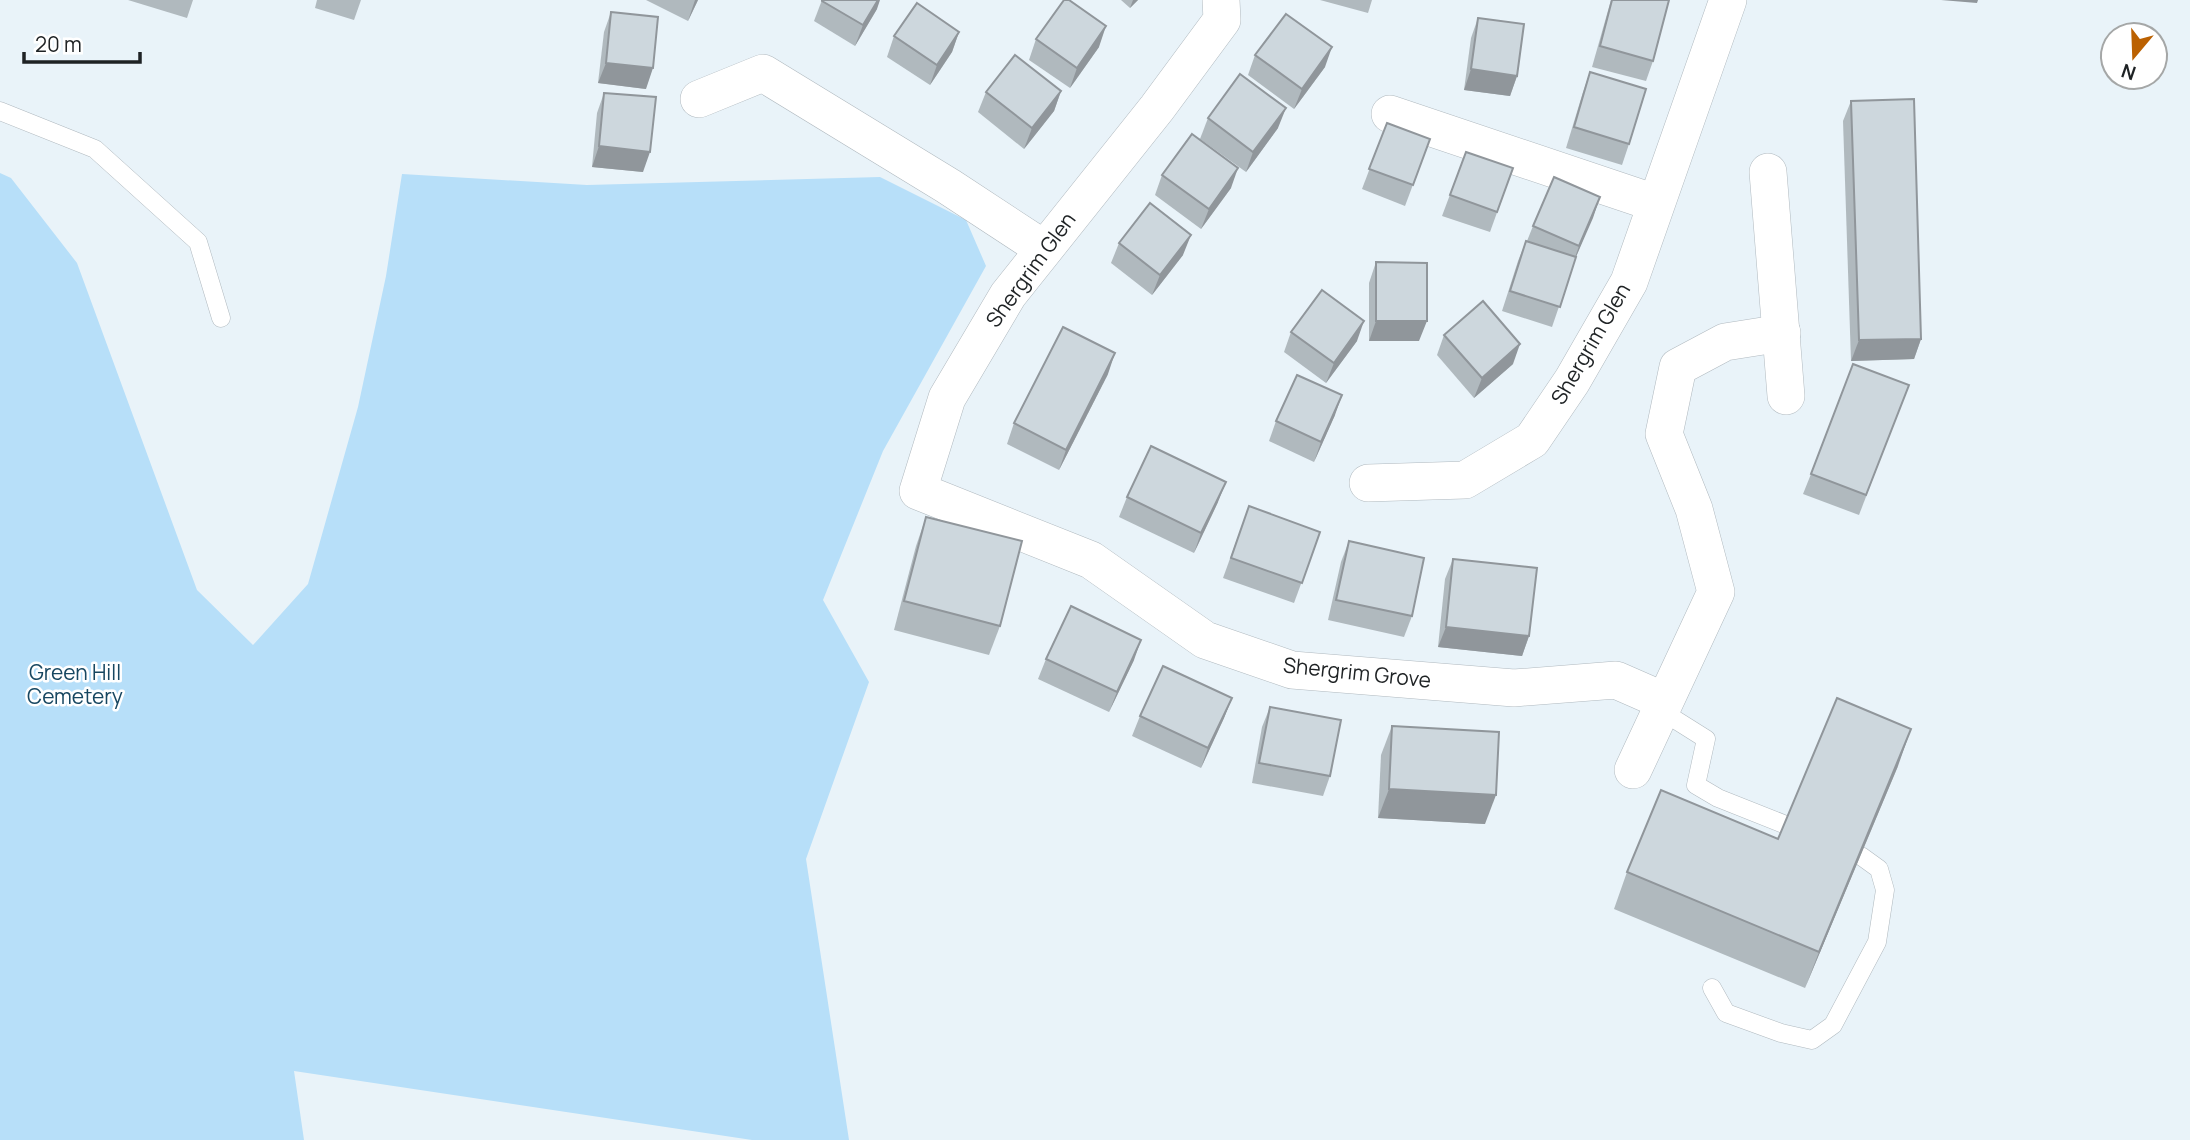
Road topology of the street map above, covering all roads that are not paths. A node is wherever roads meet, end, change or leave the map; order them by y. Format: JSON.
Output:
{"nodes":[{"id":1,"x":1221,"y":0,"type":"edge"},
{"id":2,"x":1728,"y":0,"type":"edge"},
{"id":3,"x":699,"y":99,"type":"dead end"},
{"id":4,"x":0,"y":111,"type":"edge"},
{"id":5,"x":1390,"y":114,"type":"dead end"},
{"id":6,"x":1768,"y":172,"type":"dead end"},
{"id":7,"x":1655,"y":203,"type":"junction"},
{"id":8,"x":1044,"y":249,"type":"junction"},
{"id":9,"x":221,"y":317,"type":"dead end"},
{"id":10,"x":1782,"y":333,"type":"junction"},
{"id":11,"x":1786,"y":396,"type":"dead end"},
{"id":12,"x":1368,"y":483,"type":"dead end"},
{"id":13,"x":918,"y":491,"type":"joint"},
{"id":14,"x":1664,"y":701,"type":"junction"},
{"id":15,"x":1633,"y":770,"type":"dead end"},
{"id":16,"x":1786,"y":825,"type":"edge"},
{"id":17,"x":1861,"y":856,"type":"edge"},
{"id":18,"x":1712,"y":989,"type":"dead end"}],
"edges":[{"from":1,"to":8,"type":"street","name":"Shergrim Glen"},
{"from":2,"to":7,"type":"street","name":"Shergrim Glen"},
{"from":3,"to":8,"type":"street"},
{"from":4,"to":9,"type":"lane"},
{"from":5,"to":7,"type":"street"},
{"from":6,"to":10,"type":"street"},
{"from":7,"to":12,"type":"street","name":"Shergrim Glen"},
{"from":8,"to":13,"type":"street","name":"Shergrim Glen"},
{"from":10,"to":11,"type":"street"},
{"from":10,"to":14,"type":"street"},
{"from":13,"to":14,"type":"street","name":"Shergrim Grove"},
{"from":14,"to":15,"type":"street"},
{"from":14,"to":16,"type":"lane"},
{"from":17,"to":18,"type":"lane"}]}
